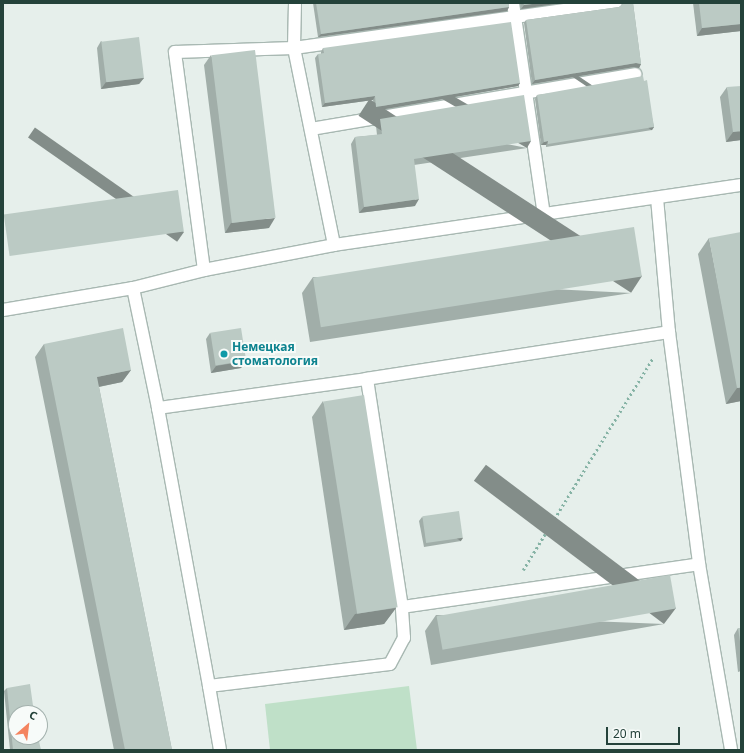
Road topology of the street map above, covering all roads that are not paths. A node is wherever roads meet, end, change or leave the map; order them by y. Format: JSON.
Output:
{"nodes":[{"id":1,"x":295,"y":3,"type":"edge"},
{"id":2,"x":513,"y":3,"type":"edge"},
{"id":3,"x":616,"y":3,"type":"edge"},
{"id":4,"x":516,"y":18,"type":"junction"},
{"id":5,"x":294,"y":48,"type":"junction"},
{"id":6,"x":635,"y":74,"type":"dead end"},
{"id":7,"x":526,"y":90,"type":"junction"},
{"id":8,"x":311,"y":129,"type":"junction"},
{"id":9,"x":741,"y":185,"type":"edge"},
{"id":10,"x":657,"y":198,"type":"junction"},
{"id":11,"x":544,"y":215,"type":"junction"},
{"id":12,"x":334,"y":245,"type":"junction"},
{"id":13,"x":204,"y":270,"type":"junction"},
{"id":14,"x":133,"y":288,"type":"junction"},
{"id":15,"x":3,"y":310,"type":"edge"},
{"id":16,"x":669,"y":332,"type":"junction"},
{"id":17,"x":367,"y":379,"type":"junction"},
{"id":18,"x":158,"y":408,"type":"junction"},
{"id":19,"x":699,"y":564,"type":"junction"},
{"id":20,"x":402,"y":607,"type":"junction"},
{"id":21,"x":209,"y":686,"type":"junction"},
{"id":22,"x":220,"y":750,"type":"edge"},
{"id":23,"x":731,"y":750,"type":"edge"}],
"edges":[{"from":1,"to":5,"type":"street"},
{"from":2,"to":4,"type":"street"},
{"from":3,"to":4,"type":"street"},
{"from":4,"to":5,"type":"street"},
{"from":4,"to":7,"type":"street"},
{"from":5,"to":8,"type":"street"},
{"from":5,"to":13,"type":"street"},
{"from":6,"to":7,"type":"street"},
{"from":7,"to":8,"type":"street"},
{"from":7,"to":11,"type":"street"},
{"from":8,"to":12,"type":"street"},
{"from":9,"to":10,"type":"street"},
{"from":10,"to":11,"type":"street"},
{"from":10,"to":16,"type":"street"},
{"from":11,"to":12,"type":"street"},
{"from":12,"to":13,"type":"street"},
{"from":13,"to":14,"type":"street"},
{"from":14,"to":15,"type":"street"},
{"from":14,"to":18,"type":"street"},
{"from":16,"to":17,"type":"street"},
{"from":16,"to":19,"type":"street"},
{"from":17,"to":18,"type":"street"},
{"from":17,"to":20,"type":"street"},
{"from":18,"to":21,"type":"street"},
{"from":19,"to":20,"type":"street"},
{"from":19,"to":23,"type":"street"},
{"from":20,"to":21,"type":"street"},
{"from":21,"to":22,"type":"street"}]}
